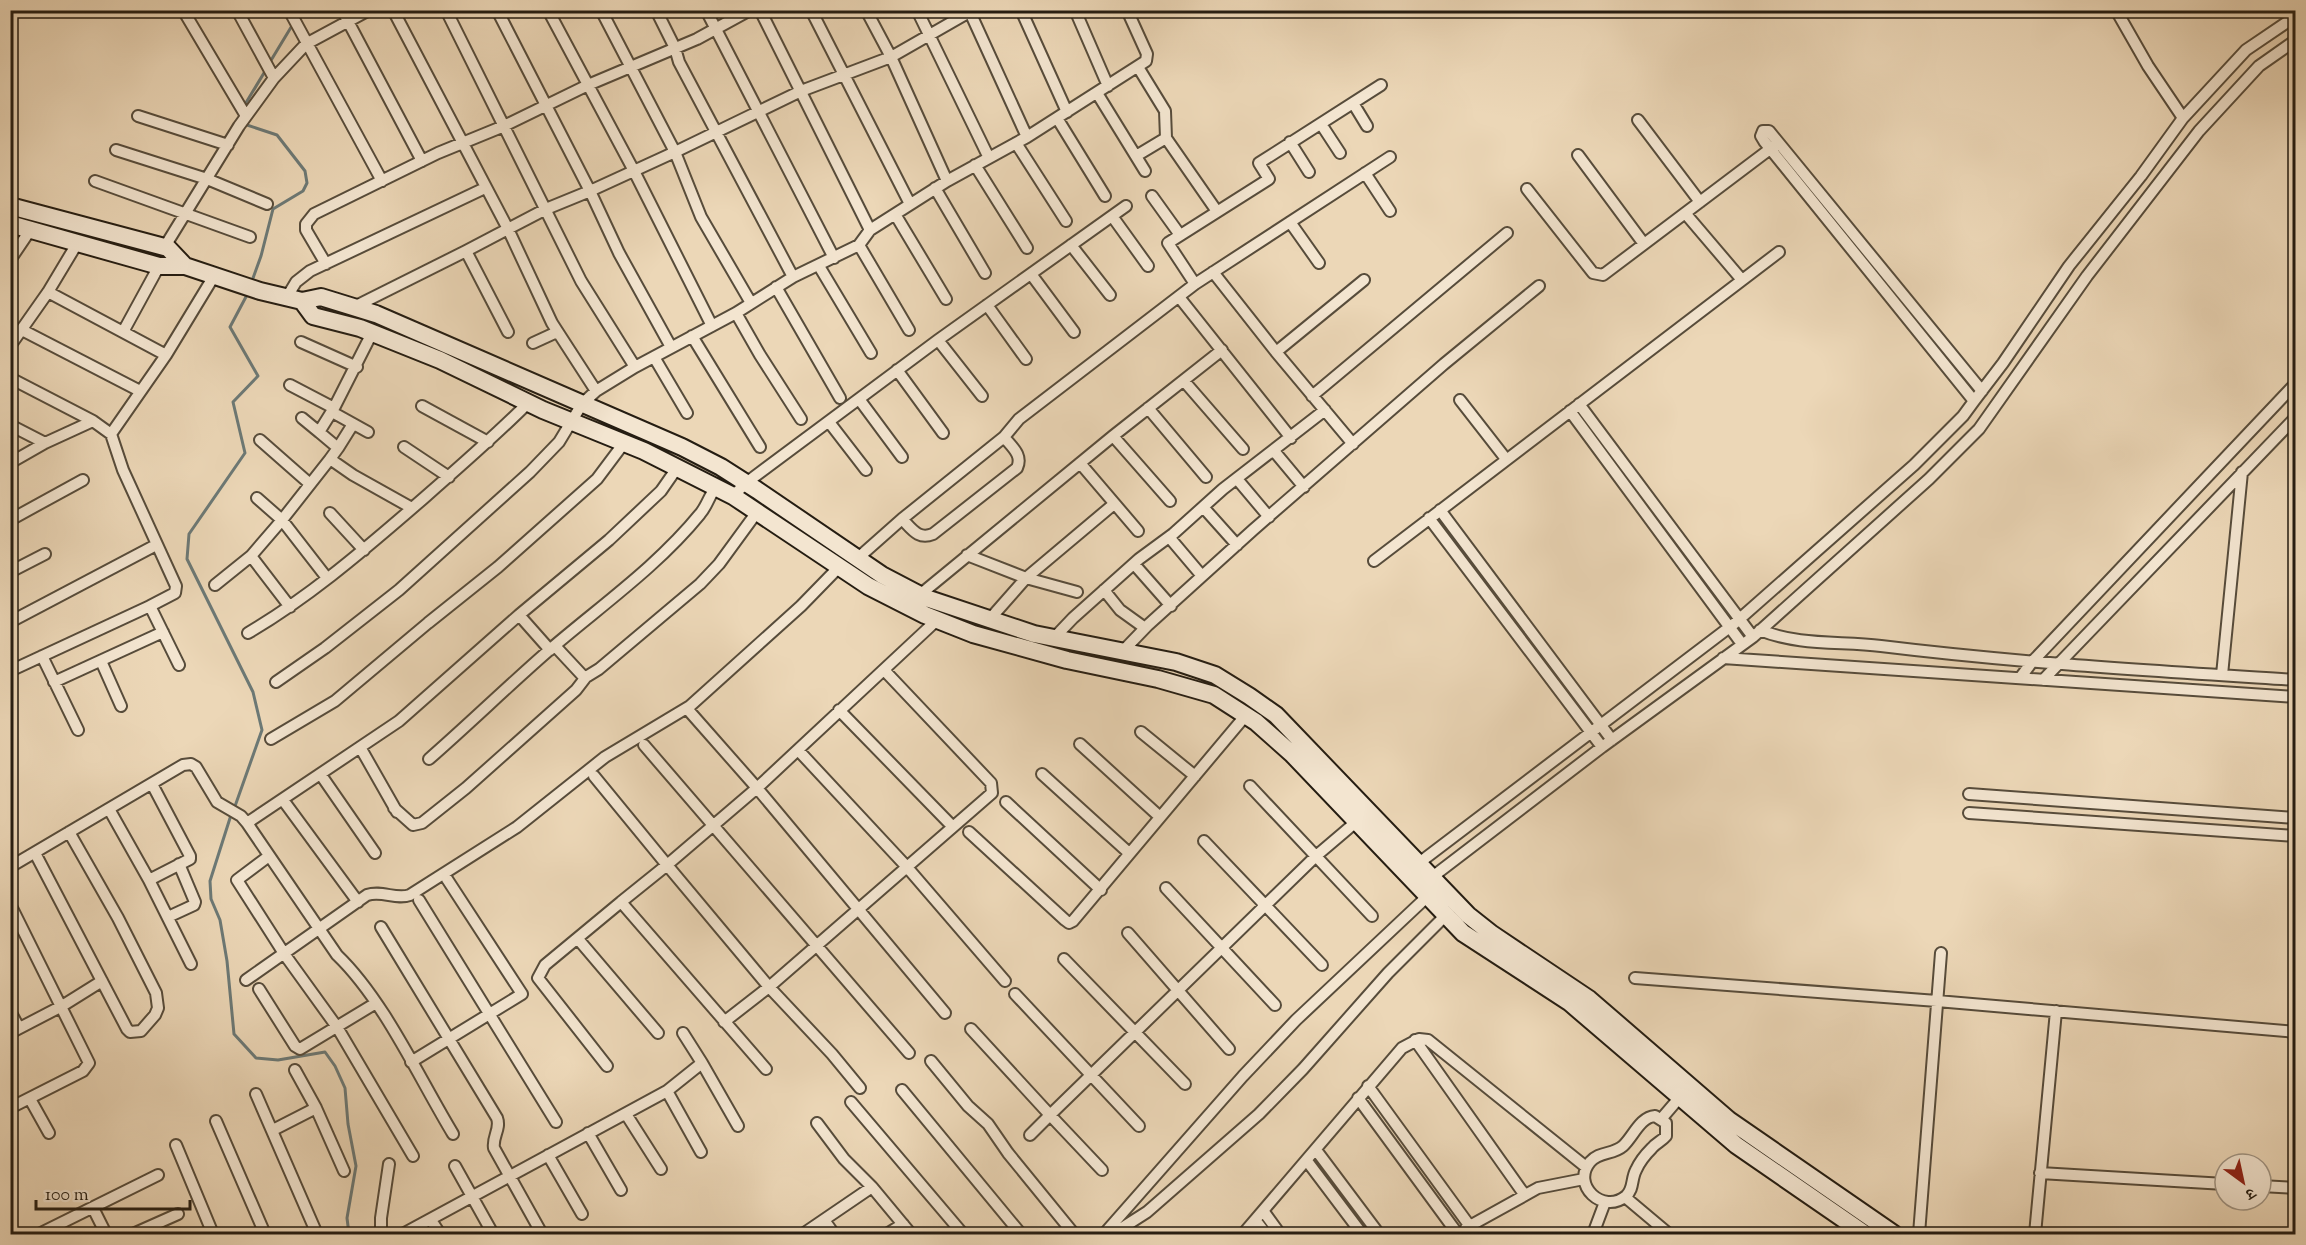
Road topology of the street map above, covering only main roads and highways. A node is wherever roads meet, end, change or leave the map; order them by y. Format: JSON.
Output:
{"nodes":[{"id":1,"x":10,"y":206,"type":"edge"},
{"id":2,"x":10,"y":224,"type":"edge"},
{"id":3,"x":185,"y":266,"type":"junction"},
{"id":4,"x":295,"y":299,"type":"junction"},
{"id":5,"x":1430,"y":886,"type":"junction"},
{"id":6,"x":1865,"y":1234,"type":"edge"},
{"id":7,"x":1894,"y":1234,"type":"edge"}],
"edges":[{"from":1,"to":3,"type":"main road"},
{"from":2,"to":3,"type":"main road"},
{"from":3,"to":4,"type":"main road"},
{"from":4,"to":5,"type":"main road"},
{"from":4,"to":5,"type":"main road"},
{"from":5,"to":6,"type":"main road"},
{"from":5,"to":7,"type":"main road"}]}
